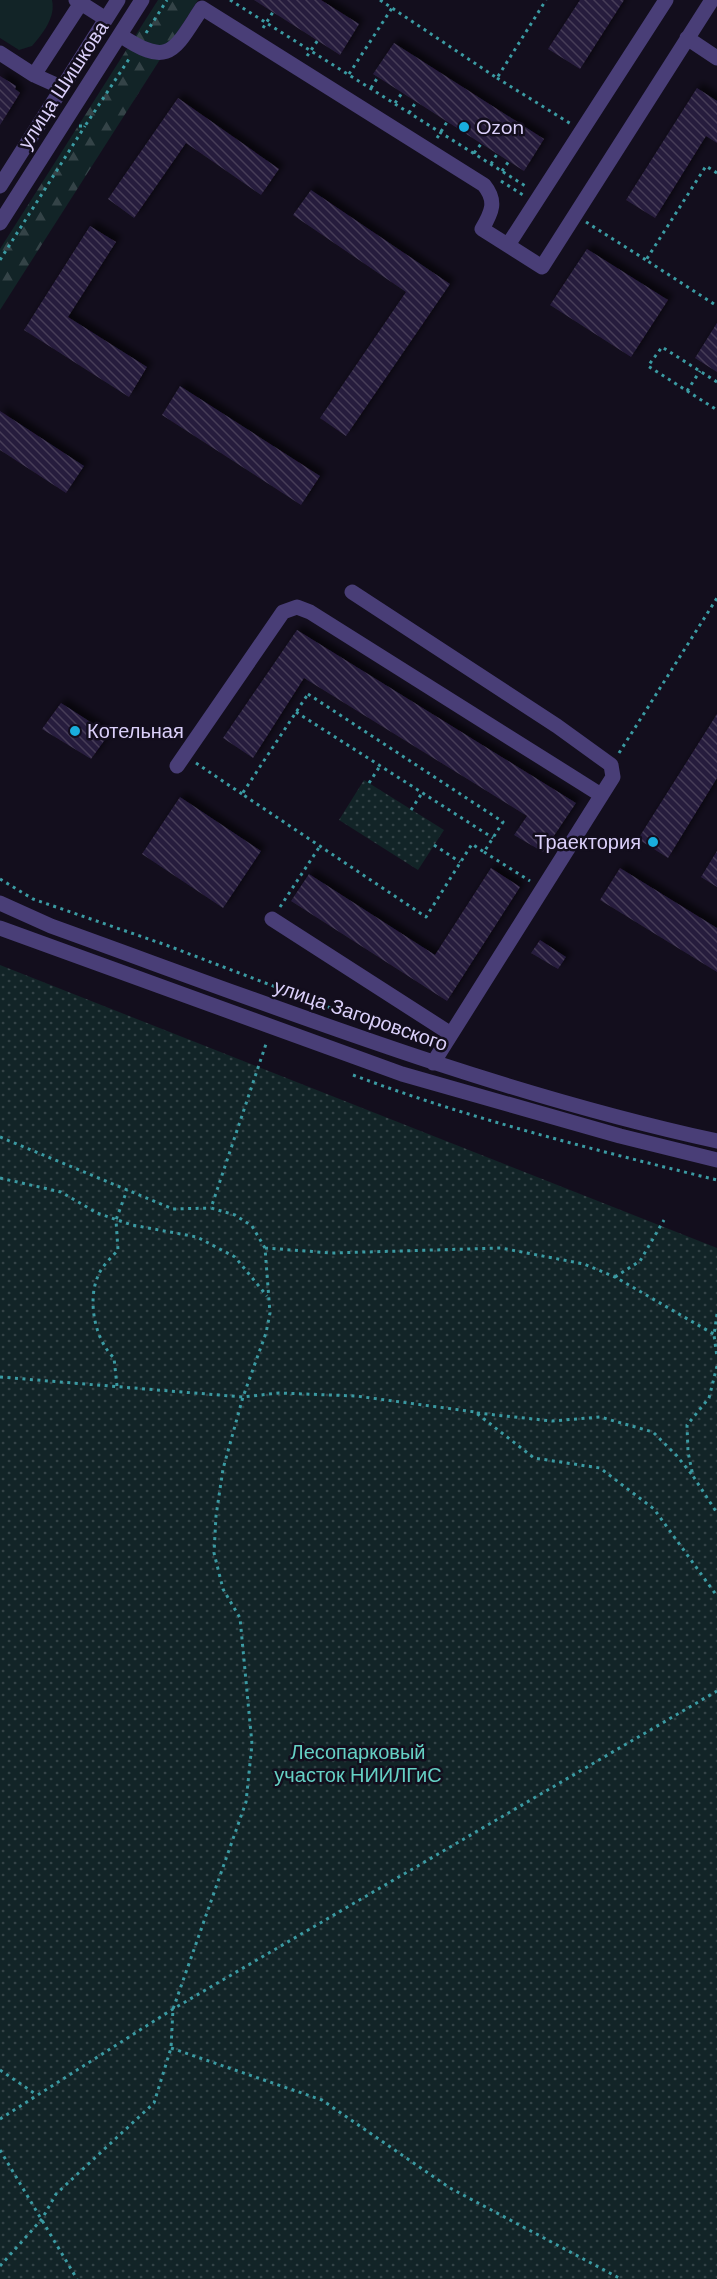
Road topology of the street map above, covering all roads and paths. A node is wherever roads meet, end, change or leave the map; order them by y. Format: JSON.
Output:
{"nodes":[{"id":1,"x":118,"y":0,"type":"edge"},
{"id":2,"x":142,"y":0,"type":"edge"},
{"id":3,"x":230,"y":0,"type":"edge"},
{"id":4,"x":380,"y":0,"type":"edge"},
{"id":5,"x":546,"y":0,"type":"edge"},
{"id":6,"x":666,"y":0,"type":"edge"},
{"id":7,"x":712,"y":0,"type":"edge"},
{"id":8,"x":78,"y":2,"type":"edge"},
{"id":9,"x":392,"y":8,"type":"junction"},
{"id":10,"x":273,"y":12,"type":"dead end"},
{"id":11,"x":106,"y":19,"type":"junction"},
{"id":12,"x":266,"y":23,"type":"junction"},
{"id":13,"x":261,"y":31,"type":"dead end"},
{"id":14,"x":120,"y":35,"type":"junction"},
{"id":15,"x":687,"y":38,"type":"junction"},
{"id":16,"x":318,"y":40,"type":"dead end"},
{"id":17,"x":311,"y":51,"type":"junction"},
{"id":18,"x":0,"y":53,"type":"edge"},
{"id":19,"x":305,"y":58,"type":"dead end"},
{"id":20,"x":717,"y":58,"type":"edge"},
{"id":21,"x":348,"y":74,"type":"junction"},
{"id":22,"x":34,"y":75,"type":"junction"},
{"id":23,"x":378,"y":78,"type":"dead end"},
{"id":24,"x":497,"y":78,"type":"junction"},
{"id":25,"x":63,"y":88,"type":"junction"},
{"id":26,"x":371,"y":89,"type":"junction"},
{"id":27,"x":337,"y":93,"type":"junction"},
{"id":28,"x":402,"y":93,"type":"dead end"},
{"id":29,"x":416,"y":102,"type":"dead end"},
{"id":30,"x":395,"y":104,"type":"junction"},
{"id":31,"x":409,"y":113,"type":"junction"},
{"id":32,"x":447,"y":122,"type":"dead end"},
{"id":33,"x":85,"y":126,"type":"dead end"},
{"id":34,"x":582,"y":131,"type":"junction"},
{"id":35,"x":441,"y":132,"type":"junction"},
{"id":36,"x":436,"y":140,"type":"dead end"},
{"id":37,"x":481,"y":144,"type":"dead end"},
{"id":38,"x":474,"y":153,"type":"junction"},
{"id":39,"x":497,"y":154,"type":"dead end"},
{"id":40,"x":509,"y":161,"type":"dead end"},
{"id":41,"x":491,"y":164,"type":"junction"},
{"id":42,"x":502,"y":171,"type":"junction"},
{"id":43,"x":717,"y":172,"type":"edge"},
{"id":44,"x":0,"y":186,"type":"edge"},
{"id":45,"x":532,"y":189,"type":"dead end"},
{"id":46,"x":575,"y":215,"type":"junction"},
{"id":47,"x":0,"y":223,"type":"edge"},
{"id":48,"x":508,"y":245,"type":"junction"},
{"id":49,"x":0,"y":260,"type":"edge"},
{"id":50,"x":646,"y":260,"type":"junction"},
{"id":51,"x":717,"y":306,"type":"edge"},
{"id":52,"x":700,"y":371,"type":"junction"},
{"id":53,"x":717,"y":382,"type":"edge"},
{"id":54,"x":687,"y":391,"type":"junction"},
{"id":55,"x":717,"y":410,"type":"edge"},
{"id":56,"x":352,"y":592,"type":"dead end"},
{"id":57,"x":717,"y":598,"type":"edge"},
{"id":58,"x":296,"y":712,"type":"junction"},
{"id":59,"x":181,"y":761,"type":"joint"},
{"id":60,"x":611,"y":765,"type":"junction"},
{"id":61,"x":380,"y":766,"type":"junction"},
{"id":62,"x":369,"y":783,"type":"dead end"},
{"id":63,"x":422,"y":793,"type":"junction"},
{"id":64,"x":242,"y":794,"type":"junction"},
{"id":65,"x":601,"y":795,"type":"junction"},
{"id":66,"x":411,"y":810,"type":"dead end"},
{"id":67,"x":493,"y":838,"type":"junction"},
{"id":68,"x":434,"y":845,"type":"dead end"},
{"id":69,"x":320,"y":846,"type":"junction"},
{"id":70,"x":484,"y":852,"type":"junction"},
{"id":71,"x":461,"y":862,"type":"junction"},
{"id":72,"x":0,"y":879,"type":"edge"},
{"id":73,"x":542,"y":888,"type":"junction"},
{"id":74,"x":0,"y":903,"type":"edge"},
{"id":75,"x":272,"y":919,"type":"joint"},
{"id":76,"x":0,"y":928,"type":"edge"},
{"id":77,"x":364,"y":1021,"type":"dead end"},
{"id":78,"x":272,"y":1027,"type":"junction"},
{"id":79,"x":451,"y":1034,"type":"junction"},
{"id":80,"x":433,"y":1063,"type":"junction"},
{"id":81,"x":0,"y":1137,"type":"edge"},
{"id":82,"x":717,"y":1141,"type":"edge"},
{"id":83,"x":717,"y":1160,"type":"edge"},
{"id":84,"x":0,"y":1178,"type":"edge"},
{"id":85,"x":127,"y":1190,"type":"junction"},
{"id":86,"x":211,"y":1208,"type":"junction"},
{"id":87,"x":116,"y":1220,"type":"junction"},
{"id":88,"x":664,"y":1220,"type":"dead end"},
{"id":89,"x":265,"y":1248,"type":"junction"},
{"id":90,"x":615,"y":1277,"type":"junction"},
{"id":91,"x":267,"y":1296,"type":"junction"},
{"id":92,"x":717,"y":1314,"type":"edge"},
{"id":93,"x":715,"y":1336,"type":"edge"},
{"id":94,"x":717,"y":1356,"type":"edge"},
{"id":95,"x":717,"y":1366,"type":"edge"},
{"id":96,"x":0,"y":1377,"type":"edge"},
{"id":97,"x":118,"y":1386,"type":"junction"},
{"id":98,"x":243,"y":1396,"type":"junction"},
{"id":99,"x":476,"y":1412,"type":"junction"},
{"id":100,"x":693,"y":1476,"type":"junction"},
{"id":101,"x":717,"y":1513,"type":"edge"},
{"id":102,"x":717,"y":1596,"type":"edge"},
{"id":103,"x":717,"y":1691,"type":"edge"},
{"id":104,"x":173,"y":2009,"type":"junction"},
{"id":105,"x":171,"y":2048,"type":"junction"},
{"id":106,"x":0,"y":2070,"type":"edge"},
{"id":107,"x":37,"y":2095,"type":"junction"},
{"id":108,"x":0,"y":2119,"type":"edge"},
{"id":109,"x":0,"y":2150,"type":"edge"},
{"id":110,"x":42,"y":2219,"type":"junction"},
{"id":111,"x":0,"y":2266,"type":"edge"},
{"id":112,"x":77,"y":2279,"type":"edge"},
{"id":113,"x":621,"y":2279,"type":"edge"}],
"edges":[{"from":1,"to":11,"type":"street","name":"улица Шишкова"},
{"from":2,"to":14,"type":"street","name":"улица Шишкова"},
{"from":3,"to":12,"type":"path"},
{"from":4,"to":9,"type":"path"},
{"from":5,"to":24,"type":"path"},
{"from":6,"to":34,"type":"street"},
{"from":7,"to":15,"type":"street"},
{"from":8,"to":11,"type":"street"},
{"from":8,"to":22,"type":"street"},
{"from":9,"to":21,"type":"path"},
{"from":9,"to":24,"type":"path"},
{"from":10,"to":12,"type":"path"},
{"from":11,"to":25,"type":"street","name":"улица Шишкова"},
{"from":12,"to":13,"type":"path"},
{"from":12,"to":17,"type":"path"},
{"from":14,"to":27,"type":"street"},
{"from":14,"to":47,"type":"street","name":"улица Шишкова"},
{"from":15,"to":20,"type":"street"},
{"from":15,"to":46,"type":"street"},
{"from":16,"to":17,"type":"path"},
{"from":17,"to":19,"type":"path"},
{"from":17,"to":21,"type":"path"},
{"from":18,"to":22,"type":"street"},
{"from":21,"to":26,"type":"path"},
{"from":21,"to":27,"type":"path"},
{"from":22,"to":25,"type":"street"},
{"from":23,"to":26,"type":"path"},
{"from":24,"to":34,"type":"path"},
{"from":25,"to":44,"type":"street","name":"улица Шишкова"},
{"from":26,"to":30,"type":"path"},
{"from":27,"to":48,"type":"street"},
{"from":28,"to":30,"type":"path"},
{"from":29,"to":31,"type":"path"},
{"from":30,"to":31,"type":"path"},
{"from":31,"to":35,"type":"path"},
{"from":32,"to":35,"type":"path"},
{"from":33,"to":49,"type":"path"},
{"from":34,"to":48,"type":"street"},
{"from":35,"to":36,"type":"path"},
{"from":35,"to":38,"type":"path"},
{"from":37,"to":38,"type":"path"},
{"from":38,"to":41,"type":"path"},
{"from":39,"to":41,"type":"path"},
{"from":40,"to":42,"type":"path"},
{"from":41,"to":42,"type":"path"},
{"from":42,"to":45,"type":"path"},
{"from":43,"to":50,"type":"path"},
{"from":46,"to":48,"type":"street"},
{"from":46,"to":50,"type":"path"},
{"from":50,"to":51,"type":"path"},
{"from":52,"to":53,"type":"path"},
{"from":52,"to":54,"type":"path"},
{"from":52,"to":54,"type":"path"},
{"from":54,"to":55,"type":"path"},
{"from":56,"to":60,"type":"street"},
{"from":57,"to":60,"type":"path"},
{"from":58,"to":61,"type":"path"},
{"from":58,"to":64,"type":"path"},
{"from":58,"to":67,"type":"path"},
{"from":59,"to":64,"type":"path"},
{"from":59,"to":65,"type":"street"},
{"from":60,"to":65,"type":"street"},
{"from":61,"to":62,"type":"path"},
{"from":61,"to":63,"type":"path"},
{"from":63,"to":66,"type":"path"},
{"from":63,"to":67,"type":"path"},
{"from":64,"to":69,"type":"path"},
{"from":65,"to":73,"type":"street"},
{"from":67,"to":70,"type":"path"},
{"from":68,"to":71,"type":"path"},
{"from":69,"to":71,"type":"path"},
{"from":69,"to":75,"type":"path"},
{"from":70,"to":71,"type":"path"},
{"from":70,"to":73,"type":"path"},
{"from":72,"to":77,"type":"path"},
{"from":73,"to":79,"type":"street"},
{"from":74,"to":80,"type":"street","name":"улица Загоровского"},
{"from":75,"to":79,"type":"street"},
{"from":76,"to":78,"type":"street","name":"улица Загоровского"},
{"from":78,"to":83,"type":"street","name":"улица Загоровского"},
{"from":78,"to":86,"type":"path"},
{"from":79,"to":80,"type":"street"},
{"from":80,"to":82,"type":"street","name":"улица Загоровского"},
{"from":81,"to":85,"type":"path"},
{"from":84,"to":87,"type":"path"},
{"from":85,"to":86,"type":"path"},
{"from":85,"to":87,"type":"path"},
{"from":86,"to":89,"type":"path"},
{"from":87,"to":91,"type":"path"},
{"from":87,"to":97,"type":"path"},
{"from":88,"to":90,"type":"path"},
{"from":89,"to":90,"type":"path"},
{"from":89,"to":91,"type":"path"},
{"from":90,"to":93,"type":"path"},
{"from":91,"to":98,"type":"path"},
{"from":92,"to":93,"type":"path"},
{"from":93,"to":94,"type":"path"},
{"from":95,"to":100,"type":"path"},
{"from":96,"to":97,"type":"path"},
{"from":97,"to":98,"type":"path"},
{"from":98,"to":99,"type":"path"},
{"from":98,"to":104,"type":"path"},
{"from":99,"to":100,"type":"path"},
{"from":99,"to":102,"type":"path"},
{"from":100,"to":101,"type":"path"},
{"from":103,"to":104,"type":"path"},
{"from":104,"to":105,"type":"path"},
{"from":104,"to":107,"type":"path"},
{"from":105,"to":110,"type":"path"},
{"from":105,"to":113,"type":"path"},
{"from":106,"to":107,"type":"path"},
{"from":107,"to":108,"type":"path"},
{"from":109,"to":110,"type":"path"},
{"from":110,"to":111,"type":"path"},
{"from":110,"to":112,"type":"path"}]}
